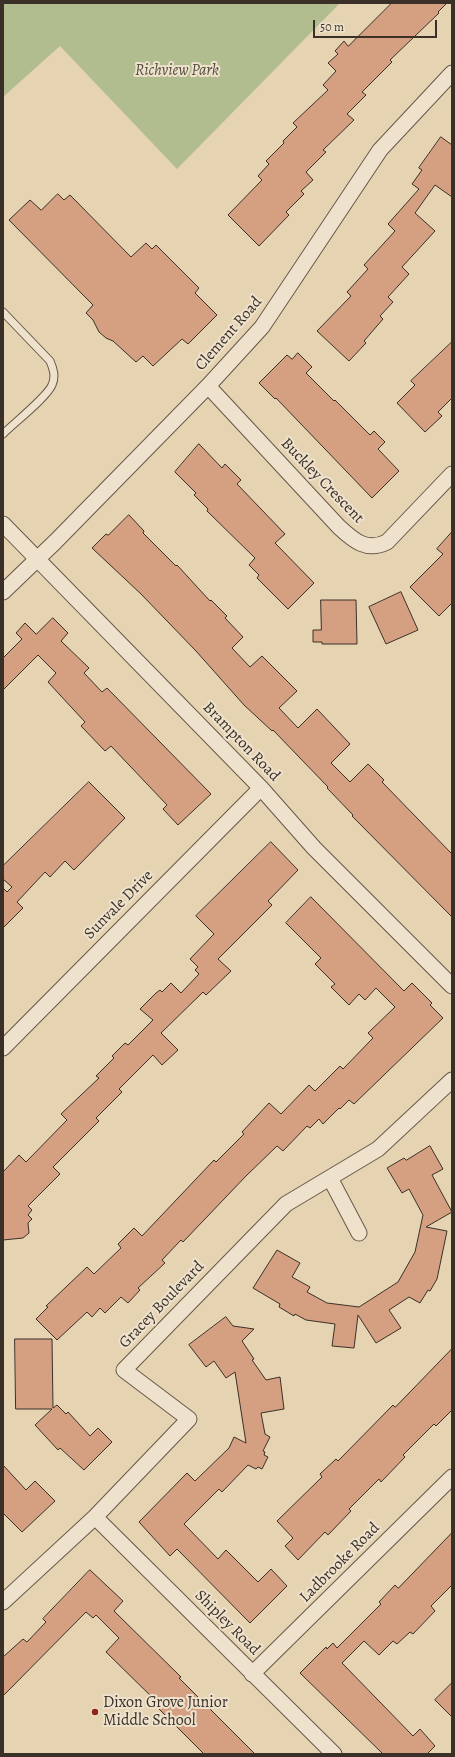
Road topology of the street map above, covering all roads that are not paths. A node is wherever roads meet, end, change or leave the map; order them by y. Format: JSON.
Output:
{"nodes":[{"id":1,"x":450,"y":79,"type":"edge"},
{"id":2,"x":3,"y":312,"type":"edge"},
{"id":3,"x":208,"y":386,"type":"junction"},
{"id":4,"x":3,"y":434,"type":"edge"},
{"id":5,"x":452,"y":474,"type":"edge"},
{"id":6,"x":3,"y":524,"type":"edge"},
{"id":7,"x":38,"y":559,"type":"junction"},
{"id":8,"x":3,"y":592,"type":"edge"},
{"id":9,"x":261,"y":788,"type":"junction"},
{"id":10,"x":452,"y":986,"type":"edge"},
{"id":11,"x":3,"y":1048,"type":"edge"},
{"id":12,"x":452,"y":1080,"type":"edge"},
{"id":13,"x":330,"y":1178,"type":"junction"},
{"id":14,"x":359,"y":1233,"type":"dead end"},
{"id":15,"x":452,"y":1477,"type":"edge"},
{"id":16,"x":96,"y":1517,"type":"junction"},
{"id":17,"x":6,"y":1595,"type":"edge"},
{"id":18,"x":252,"y":1674,"type":"junction"},
{"id":19,"x":334,"y":1754,"type":"edge"}],
"edges":[{"from":1,"to":3,"type":"street","name":"Clement Road"},
{"from":2,"to":4,"type":"lane"},
{"from":3,"to":5,"type":"street","name":"Buckley Crescent"},
{"from":3,"to":7,"type":"street","name":"Clement Road"},
{"from":6,"to":7,"type":"street","name":"Brampton Road"},
{"from":7,"to":8,"type":"street","name":"Clement Road"},
{"from":7,"to":9,"type":"street","name":"Brampton Road"},
{"from":9,"to":10,"type":"street","name":"Brampton Road"},
{"from":9,"to":11,"type":"street","name":"Sunvale Drive"},
{"from":12,"to":13,"type":"street","name":"Gracey Boulevard"},
{"from":13,"to":14,"type":"street"},
{"from":13,"to":16,"type":"street","name":"Gracey Boulevard"},
{"from":15,"to":18,"type":"street","name":"Ladbrooke Road"},
{"from":16,"to":17,"type":"street","name":"Gracey Boulevard"},
{"from":16,"to":18,"type":"street","name":"Shipley Road"},
{"from":18,"to":19,"type":"street","name":"Shipley Road"}]}
